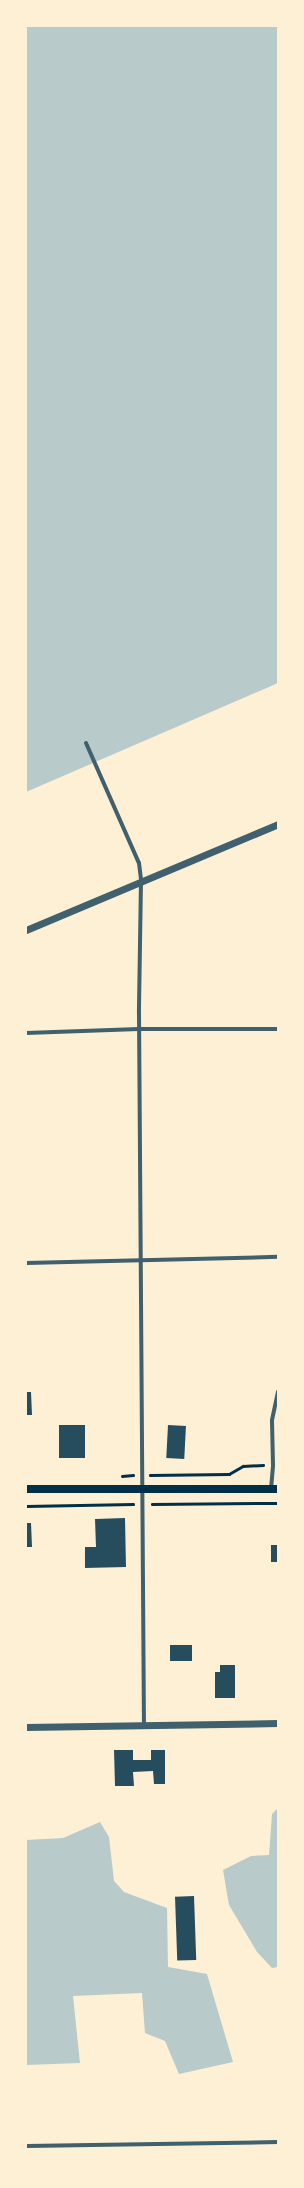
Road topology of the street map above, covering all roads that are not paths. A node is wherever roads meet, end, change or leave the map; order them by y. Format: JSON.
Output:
{"nodes":[{"id":1,"x":86,"y":743,"type":"dead end"},
{"id":2,"x":278,"y":824,"type":"edge"},
{"id":3,"x":141,"y":880,"type":"junction"},
{"id":4,"x":26,"y":930,"type":"edge"},
{"id":5,"x":139,"y":1029,"type":"junction"},
{"id":6,"x":278,"y":1029,"type":"edge"},
{"id":7,"x":26,"y":1033,"type":"edge"},
{"id":8,"x":278,"y":1257,"type":"edge"},
{"id":9,"x":140,"y":1261,"type":"junction"},
{"id":10,"x":26,"y":1262,"type":"edge"},
{"id":11,"x":278,"y":1392,"type":"edge"},
{"id":12,"x":26,"y":1489,"type":"edge"},
{"id":13,"x":142,"y":1489,"type":"junction"},
{"id":14,"x":274,"y":1489,"type":"edge"},
{"id":15,"x":278,"y":1723,"type":"edge"},
{"id":16,"x":144,"y":1726,"type":"junction"},
{"id":17,"x":26,"y":1727,"type":"edge"},
{"id":18,"x":278,"y":2142,"type":"edge"},
{"id":19,"x":26,"y":2146,"type":"edge"}],
"edges":[{"from":1,"to":3,"type":"street"},
{"from":2,"to":3,"type":"street"},
{"from":3,"to":4,"type":"street"},
{"from":3,"to":5,"type":"street"},
{"from":5,"to":6,"type":"street"},
{"from":5,"to":7,"type":"street"},
{"from":5,"to":9,"type":"street"},
{"from":8,"to":9,"type":"street"},
{"from":9,"to":10,"type":"street"},
{"from":9,"to":13,"type":"street"},
{"from":11,"to":14,"type":"street"},
{"from":12,"to":13,"type":"main road"},
{"from":13,"to":14,"type":"main road"},
{"from":13,"to":16,"type":"street"},
{"from":15,"to":16,"type":"street"},
{"from":16,"to":17,"type":"street"},
{"from":18,"to":19,"type":"street"}]}
